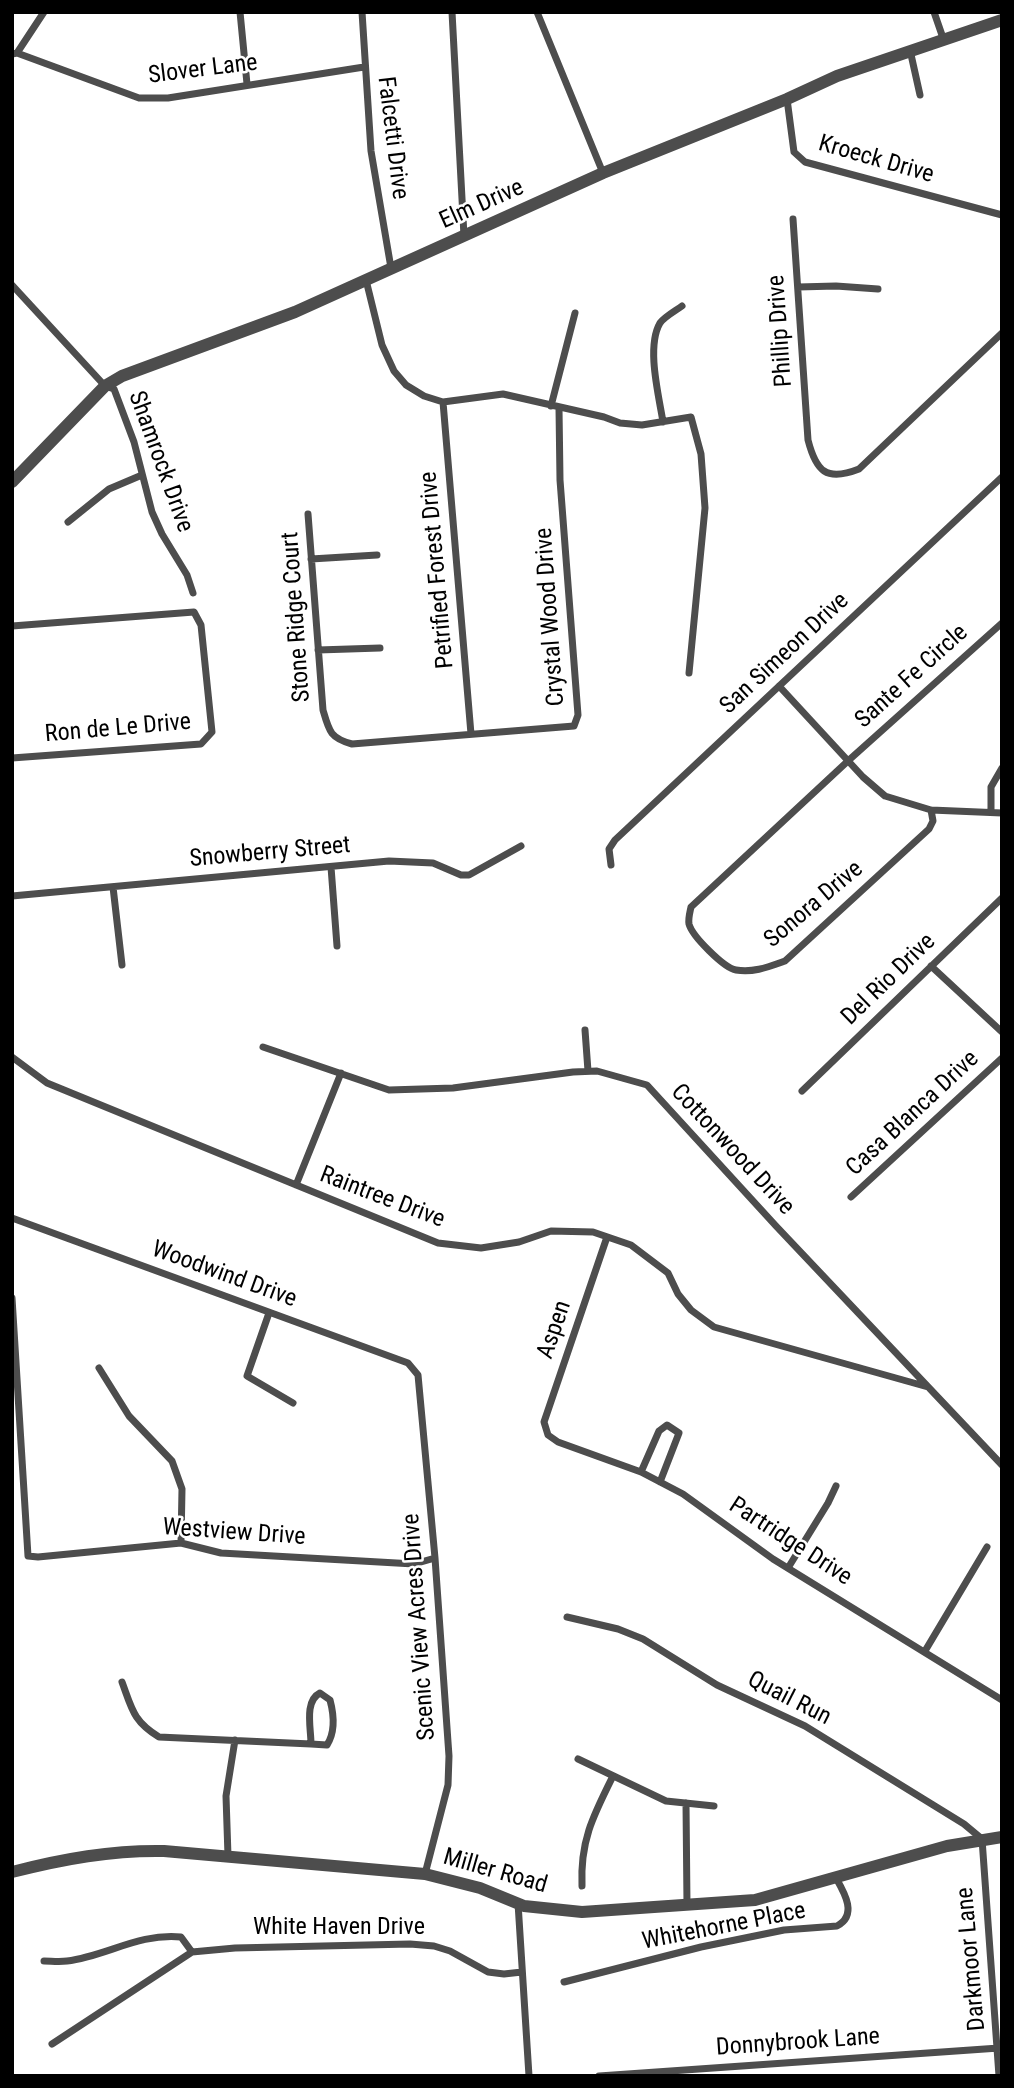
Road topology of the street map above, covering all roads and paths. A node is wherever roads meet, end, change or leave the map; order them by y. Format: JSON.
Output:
{"nodes":[{"id":1,"x":44,"y":12,"type":"edge"},
{"id":2,"x":240,"y":12,"type":"edge"},
{"id":3,"x":362,"y":12,"type":"edge"},
{"id":4,"x":452,"y":12,"type":"edge"},
{"id":5,"x":537,"y":12,"type":"edge"},
{"id":6,"x":934,"y":12,"type":"edge"},
{"id":7,"x":1001,"y":21,"type":"edge"},
{"id":8,"x":943,"y":38,"type":"junction"},
{"id":9,"x":910,"y":50,"type":"junction"},
{"id":10,"x":15,"y":54,"type":"edge"},
{"id":11,"x":364,"y":67,"type":"junction"},
{"id":12,"x":247,"y":84,"type":"junction"},
{"id":13,"x":920,"y":95,"type":"dead end"},
{"id":14,"x":787,"y":99,"type":"junction"},
{"id":15,"x":603,"y":173,"type":"junction"},
{"id":16,"x":1002,"y":215,"type":"edge"},
{"id":17,"x":793,"y":219,"type":"dead end"},
{"id":18,"x":464,"y":236,"type":"junction"},
{"id":19,"x":391,"y":268,"type":"junction"},
{"id":20,"x":366,"y":281,"type":"junction"},
{"id":21,"x":12,"y":285,"type":"edge"},
{"id":22,"x":798,"y":286,"type":"junction"},
{"id":23,"x":878,"y":289,"type":"dead end"},
{"id":24,"x":682,"y":306,"type":"dead end"},
{"id":25,"x":575,"y":313,"type":"dead end"},
{"id":26,"x":1002,"y":333,"type":"edge"},
{"id":27,"x":105,"y":386,"type":"junction"},
{"id":28,"x":443,"y":402,"type":"junction"},
{"id":29,"x":555,"y":407,"type":"junction"},
{"id":30,"x":663,"y":422,"type":"junction"},
{"id":31,"x":142,"y":475,"type":"junction"},
{"id":32,"x":1002,"y":477,"type":"edge"},
{"id":33,"x":12,"y":482,"type":"edge"},
{"id":34,"x":308,"y":514,"type":"dead end"},
{"id":35,"x":68,"y":522,"type":"dead end"},
{"id":36,"x":377,"y":555,"type":"dead end"},
{"id":37,"x":311,"y":559,"type":"junction"},
{"id":38,"x":193,"y":593,"type":"dead end"},
{"id":39,"x":1002,"y":624,"type":"edge"},
{"id":40,"x":12,"y":626,"type":"edge"},
{"id":41,"x":380,"y":648,"type":"dead end"},
{"id":42,"x":318,"y":650,"type":"junction"},
{"id":43,"x":690,"y":673,"type":"dead end"},
{"id":44,"x":779,"y":687,"type":"junction"},
{"id":45,"x":471,"y":734,"type":"junction"},
{"id":46,"x":352,"y":744,"type":"joint"},
{"id":47,"x":12,"y":758,"type":"edge"},
{"id":48,"x":849,"y":760,"type":"junction"},
{"id":49,"x":1002,"y":768,"type":"edge"},
{"id":50,"x":931,"y":810,"type":"junction"},
{"id":51,"x":991,"y":812,"type":"junction"},
{"id":52,"x":1002,"y":813,"type":"edge"},
{"id":53,"x":521,"y":846,"type":"dead end"},
{"id":54,"x":611,"y":865,"type":"dead end"},
{"id":55,"x":331,"y":867,"type":"junction"},
{"id":56,"x":113,"y":887,"type":"junction"},
{"id":57,"x":12,"y":896,"type":"edge"},
{"id":58,"x":1002,"y":898,"type":"edge"},
{"id":59,"x":338,"y":946,"type":"dead end"},
{"id":60,"x":122,"y":965,"type":"dead end"},
{"id":61,"x":931,"y":965,"type":"junction"},
{"id":62,"x":585,"y":1030,"type":"dead end"},
{"id":63,"x":1002,"y":1032,"type":"edge"},
{"id":64,"x":263,"y":1047,"type":"dead end"},
{"id":65,"x":12,"y":1057,"type":"edge"},
{"id":66,"x":1002,"y":1058,"type":"edge"},
{"id":67,"x":588,"y":1071,"type":"junction"},
{"id":68,"x":341,"y":1073,"type":"junction"},
{"id":69,"x":802,"y":1091,"type":"dead end"},
{"id":70,"x":296,"y":1185,"type":"junction"},
{"id":71,"x":851,"y":1197,"type":"dead end"},
{"id":72,"x":12,"y":1218,"type":"edge"},
{"id":73,"x":607,"y":1237,"type":"junction"},
{"id":74,"x":12,"y":1298,"type":"edge"},
{"id":75,"x":269,"y":1313,"type":"junction"},
{"id":76,"x":99,"y":1368,"type":"dead end"},
{"id":77,"x":418,"y":1375,"type":"joint"},
{"id":78,"x":928,"y":1387,"type":"junction"},
{"id":79,"x":293,"y":1404,"type":"dead end"},
{"id":80,"x":548,"y":1435,"type":"joint"},
{"id":81,"x":1002,"y":1465,"type":"edge"},
{"id":82,"x":641,"y":1472,"type":"junction"},
{"id":83,"x":660,"y":1482,"type":"junction"},
{"id":84,"x":836,"y":1486,"type":"dead end"},
{"id":85,"x":181,"y":1543,"type":"junction"},
{"id":86,"x":987,"y":1547,"type":"dead end"},
{"id":87,"x":435,"y":1558,"type":"junction"},
{"id":88,"x":788,"y":1568,"type":"junction"},
{"id":89,"x":566,"y":1617,"type":"dead end"},
{"id":90,"x":925,"y":1651,"type":"junction"},
{"id":91,"x":122,"y":1682,"type":"dead end"},
{"id":92,"x":1002,"y":1700,"type":"edge"},
{"id":93,"x":235,"y":1741,"type":"junction"},
{"id":94,"x":311,"y":1744,"type":"junction"},
{"id":95,"x":578,"y":1759,"type":"dead end"},
{"id":96,"x":613,"y":1776,"type":"junction"},
{"id":97,"x":687,"y":1803,"type":"junction"},
{"id":98,"x":714,"y":1806,"type":"dead end"},
{"id":99,"x":1002,"y":1837,"type":"edge"},
{"id":100,"x":982,"y":1839,"type":"junction"},
{"id":101,"x":228,"y":1856,"type":"junction"},
{"id":102,"x":12,"y":1872,"type":"edge"},
{"id":103,"x":425,"y":1874,"type":"junction"},
{"id":104,"x":836,"y":1878,"type":"junction"},
{"id":105,"x":582,"y":1886,"type":"dead end"},
{"id":106,"x":518,"y":1903,"type":"junction"},
{"id":107,"x":687,"y":1905,"type":"junction"},
{"id":108,"x":192,"y":1952,"type":"junction"},
{"id":109,"x":44,"y":1961,"type":"dead end"},
{"id":110,"x":522,"y":1972,"type":"junction"},
{"id":111,"x":564,"y":1982,"type":"dead end"},
{"id":112,"x":52,"y":2044,"type":"dead end"},
{"id":113,"x":999,"y":2048,"type":"junction"},
{"id":114,"x":529,"y":2076,"type":"edge"},
{"id":115,"x":599,"y":2076,"type":"edge"},
{"id":116,"x":999,"y":2076,"type":"edge"}],
"edges":[{"from":1,"to":10,"type":"street"},
{"from":2,"to":12,"type":"street"},
{"from":3,"to":11,"type":"street","name":"Falcetti Drive"},
{"from":4,"to":18,"type":"street"},
{"from":5,"to":15,"type":"street"},
{"from":6,"to":8,"type":"street"},
{"from":7,"to":8,"type":"street","name":"Elm Drive"},
{"from":8,"to":9,"type":"street","name":"Elm Drive"},
{"from":9,"to":13,"type":"street"},
{"from":9,"to":14,"type":"street","name":"Elm Drive"},
{"from":10,"to":12,"type":"street","name":"Slover Lane"},
{"from":11,"to":12,"type":"street","name":"Slover Lane"},
{"from":11,"to":19,"type":"street","name":"Falcetti Drive"},
{"from":14,"to":15,"type":"street","name":"Elm Drive"},
{"from":14,"to":16,"type":"street","name":"Kroeck Drive"},
{"from":15,"to":18,"type":"street","name":"Elm Drive"},
{"from":17,"to":22,"type":"street","name":"Phillip Drive"},
{"from":18,"to":19,"type":"street","name":"Elm Drive"},
{"from":19,"to":20,"type":"street","name":"Elm Drive"},
{"from":20,"to":27,"type":"street","name":"Elm Drive"},
{"from":20,"to":28,"type":"street"},
{"from":21,"to":27,"type":"street"},
{"from":22,"to":23,"type":"street"},
{"from":22,"to":26,"type":"street","name":"Phillip Drive"},
{"from":24,"to":30,"type":"street"},
{"from":25,"to":29,"type":"street"},
{"from":27,"to":31,"type":"street","name":"Shamrock Drive"},
{"from":27,"to":33,"type":"street","name":"Elm Drive"},
{"from":28,"to":29,"type":"street"},
{"from":28,"to":45,"type":"street","name":"Petrified Forest Drive"},
{"from":29,"to":30,"type":"street"},
{"from":29,"to":45,"type":"street","name":"Crystal Wood Drive"},
{"from":30,"to":43,"type":"street"},
{"from":31,"to":35,"type":"street"},
{"from":31,"to":38,"type":"street","name":"Shamrock Drive"},
{"from":32,"to":44,"type":"street","name":"San Simeon Drive"},
{"from":34,"to":37,"type":"street","name":"Stone Ridge Court"},
{"from":36,"to":37,"type":"street"},
{"from":37,"to":42,"type":"street","name":"Stone Ridge Court"},
{"from":39,"to":48,"type":"street","name":"Sante Fe Circle"},
{"from":40,"to":47,"type":"street","name":"Ron de Le Drive"},
{"from":41,"to":42,"type":"street"},
{"from":42,"to":46,"type":"street","name":"Stone Ridge Court"},
{"from":44,"to":48,"type":"street"},
{"from":44,"to":54,"type":"street","name":"San Simeon Drive"},
{"from":45,"to":46,"type":"street","name":"Crystal Wood Drive"},
{"from":48,"to":50,"type":"street"},
{"from":48,"to":50,"type":"street","name":"Sonora Drive"},
{"from":49,"to":51,"type":"street"},
{"from":50,"to":51,"type":"street"},
{"from":51,"to":52,"type":"street"},
{"from":53,"to":55,"type":"street","name":"Snowberry Street"},
{"from":55,"to":56,"type":"street","name":"Snowberry Street"},
{"from":55,"to":59,"type":"street"},
{"from":56,"to":57,"type":"street","name":"Snowberry Street"},
{"from":56,"to":60,"type":"street"},
{"from":58,"to":61,"type":"street","name":"Del Rio Drive"},
{"from":61,"to":63,"type":"street"},
{"from":61,"to":69,"type":"street","name":"Del Rio Drive"},
{"from":62,"to":67,"type":"street"},
{"from":64,"to":68,"type":"street","name":"Cottonwood Drive"},
{"from":65,"to":70,"type":"street","name":"Raintree Drive"},
{"from":66,"to":71,"type":"street","name":"Casa Blanca Drive"},
{"from":67,"to":68,"type":"street","name":"Cottonwood Drive"},
{"from":67,"to":78,"type":"street","name":"Cottonwood Drive"},
{"from":68,"to":70,"type":"street"},
{"from":70,"to":73,"type":"street","name":"Raintree Drive"},
{"from":72,"to":75,"type":"street","name":"Woodwind Drive"},
{"from":73,"to":78,"type":"street","name":"Raintree Drive"},
{"from":73,"to":80,"type":"street","name":"Aspen"},
{"from":74,"to":85,"type":"street","name":"Westview Drive"},
{"from":75,"to":77,"type":"street","name":"Woodwind Drive"},
{"from":75,"to":79,"type":"street"},
{"from":76,"to":85,"type":"street"},
{"from":77,"to":87,"type":"street","name":"Scenic View Acres Drive"},
{"from":78,"to":81,"type":"street","name":"Cottonwood Drive"},
{"from":80,"to":82,"type":"street","name":"Partridge Drive"},
{"from":82,"to":83,"type":"street","name":"Partridge Drive"},
{"from":82,"to":83,"type":"street"},
{"from":83,"to":88,"type":"street","name":"Partridge Drive"},
{"from":84,"to":88,"type":"street"},
{"from":85,"to":87,"type":"street","name":"Westview Drive"},
{"from":86,"to":90,"type":"street"},
{"from":87,"to":103,"type":"street","name":"Scenic View Acres Drive"},
{"from":88,"to":90,"type":"street","name":"Partridge Drive"},
{"from":89,"to":100,"type":"street","name":"Quail Run"},
{"from":90,"to":92,"type":"street","name":"Partridge Drive"},
{"from":91,"to":93,"type":"street"},
{"from":93,"to":94,"type":"street"},
{"from":93,"to":101,"type":"street"},
{"from":94,"to":94,"type":"street"},
{"from":95,"to":96,"type":"street"},
{"from":96,"to":97,"type":"street"},
{"from":96,"to":105,"type":"street"},
{"from":97,"to":98,"type":"street"},
{"from":97,"to":107,"type":"street"},
{"from":99,"to":100,"type":"street","name":"Miller Road"},
{"from":100,"to":104,"type":"street","name":"Miller Road"},
{"from":100,"to":113,"type":"street","name":"Darkmoor Lane"},
{"from":101,"to":102,"type":"street","name":"Miller Road"},
{"from":101,"to":103,"type":"street","name":"Miller Road"},
{"from":103,"to":106,"type":"street","name":"Miller Road"},
{"from":104,"to":107,"type":"street","name":"Miller Road"},
{"from":104,"to":111,"type":"street","name":"Whitehorne Place"},
{"from":106,"to":107,"type":"street","name":"Miller Road"},
{"from":106,"to":110,"type":"street"},
{"from":108,"to":109,"type":"street"},
{"from":108,"to":110,"type":"street","name":"White Haven Drive"},
{"from":108,"to":112,"type":"street"},
{"from":110,"to":114,"type":"street"},
{"from":113,"to":115,"type":"street","name":"Donnybrook Lane"},
{"from":113,"to":116,"type":"street","name":"Darkmoor Lane"}]}
